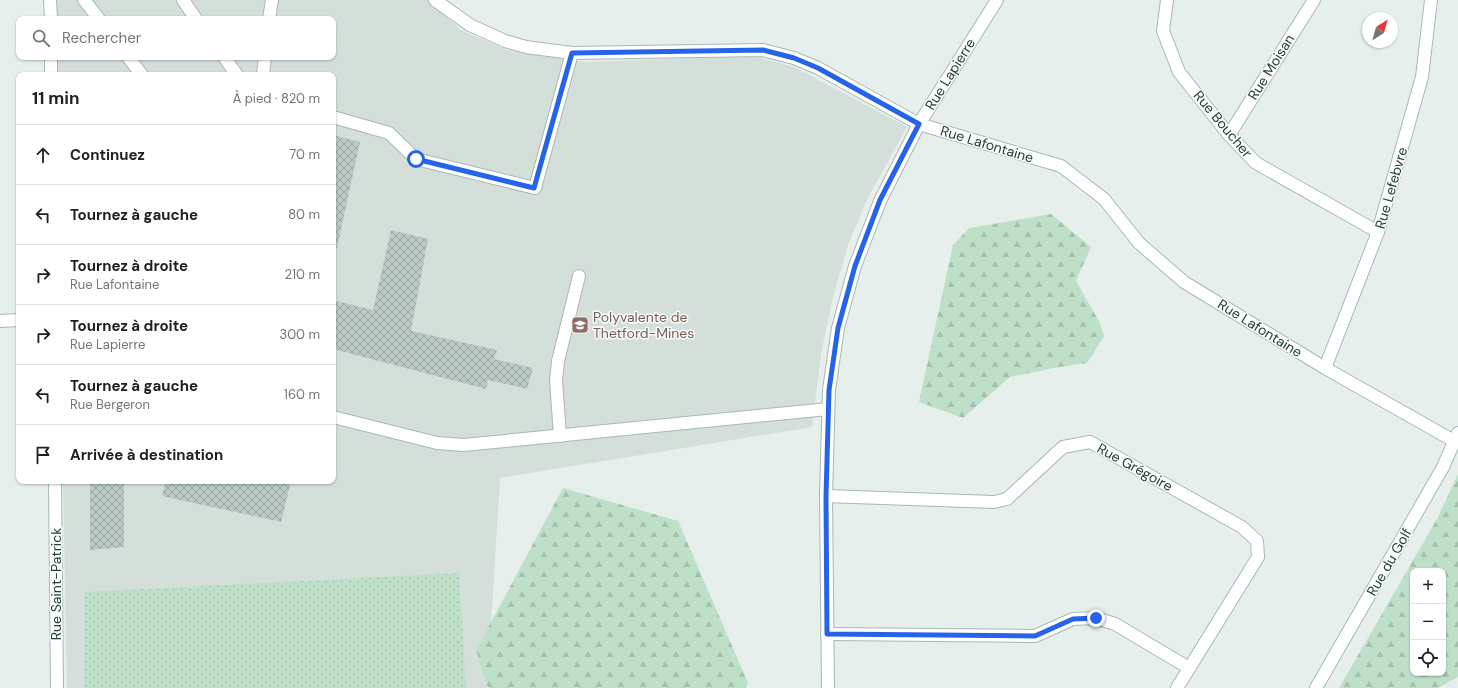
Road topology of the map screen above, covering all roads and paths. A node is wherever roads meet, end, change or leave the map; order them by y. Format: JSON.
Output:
{"nodes":[{"id":1,"x":50,"y":0,"type":"edge"},
{"id":2,"x":84,"y":0,"type":"edge"},
{"id":3,"x":183,"y":0,"type":"edge"},
{"id":4,"x":272,"y":0,"type":"edge"},
{"id":5,"x":435,"y":0,"type":"edge"},
{"id":6,"x":997,"y":0,"type":"edge"},
{"id":7,"x":1167,"y":0,"type":"edge"},
{"id":8,"x":1314,"y":0,"type":"edge"},
{"id":9,"x":1431,"y":0,"type":"edge"},
{"id":10,"x":51,"y":16,"type":"edge"},
{"id":11,"x":97,"y":16,"type":"edge"},
{"id":12,"x":194,"y":16,"type":"edge"},
{"id":13,"x":269,"y":16,"type":"edge"},
{"id":14,"x":572,"y":53,"type":"junction"},
{"id":15,"x":51,"y":60,"type":"edge"},
{"id":16,"x":130,"y":60,"type":"edge"},
{"id":17,"x":226,"y":60,"type":"edge"},
{"id":18,"x":265,"y":60,"type":"edge"},
{"id":19,"x":51,"y":72,"type":"edge"},
{"id":20,"x":140,"y":72,"type":"edge"},
{"id":21,"x":235,"y":72,"type":"edge"},
{"id":22,"x":263,"y":72,"type":"edge"},
{"id":23,"x":336,"y":118,"type":"edge"},
{"id":24,"x":919,"y":124,"type":"junction"},
{"id":25,"x":1229,"y":135,"type":"junction"},
{"id":26,"x":1378,"y":232,"type":"junction"},
{"id":27,"x":579,"y":276,"type":"dead end"},
{"id":28,"x":16,"y":320,"type":"edge"},
{"id":29,"x":0,"y":321,"type":"edge"},
{"id":30,"x":1325,"y":368,"type":"junction"},
{"id":31,"x":828,"y":409,"type":"junction"},
{"id":32,"x":336,"y":418,"type":"edge"},
{"id":33,"x":560,"y":436,"type":"junction"},
{"id":34,"x":1456,"y":437,"type":"edge"},
{"id":35,"x":55,"y":484,"type":"edge"},
{"id":36,"x":826,"y":496,"type":"junction"},
{"id":37,"x":827,"y":634,"type":"junction"},
{"id":38,"x":1190,"y":668,"type":"junction"},
{"id":39,"x":57,"y":688,"type":"edge"},
{"id":40,"x":828,"y":688,"type":"edge"},
{"id":41,"x":1177,"y":688,"type":"edge"},
{"id":42,"x":1316,"y":688,"type":"edge"}],
"edges":[{"from":1,"to":10,"type":"street"},
{"from":2,"to":11,"type":"street"},
{"from":3,"to":12,"type":"street"},
{"from":4,"to":13,"type":"street"},
{"from":5,"to":14,"type":"street","name":"Rue Lafontaine"},
{"from":6,"to":24,"type":"street","name":"Rue Lapierre"},
{"from":7,"to":25,"type":"street","name":"Rue Boucher"},
{"from":8,"to":25,"type":"street","name":"Rue Moisan"},
{"from":9,"to":26,"type":"street","name":"Rue Lefebvre"},
{"from":14,"to":23,"type":"street"},
{"from":14,"to":24,"type":"street","name":"Rue Lafontaine"},
{"from":15,"to":19,"type":"street"},
{"from":16,"to":20,"type":"street"},
{"from":17,"to":21,"type":"street"},
{"from":18,"to":22,"type":"street"},
{"from":24,"to":30,"type":"street","name":"Rue Lafontaine"},
{"from":24,"to":31,"type":"street","name":"Rue Lapierre"},
{"from":25,"to":26,"type":"street","name":"Rue Boucher"},
{"from":26,"to":30,"type":"street","name":"Rue Lefebvre"},
{"from":27,"to":33,"type":"street"},
{"from":28,"to":29,"type":"street"},
{"from":30,"to":34,"type":"street","name":"Rue Lafontaine"},
{"from":31,"to":33,"type":"street"},
{"from":31,"to":36,"type":"street","name":"Rue Lapierre"},
{"from":32,"to":33,"type":"street"},
{"from":34,"to":42,"type":"street","name":"Rue du Golf"},
{"from":35,"to":39,"type":"street","name":"Rue Saint-Patrick"},
{"from":36,"to":37,"type":"street","name":"Rue Lapierre"},
{"from":36,"to":38,"type":"street","name":"Rue Grégoire"},
{"from":37,"to":38,"type":"street"},
{"from":37,"to":40,"type":"street","name":"Rue Lapierre"},
{"from":38,"to":41,"type":"street","name":"Rue Grégoire"}]}
